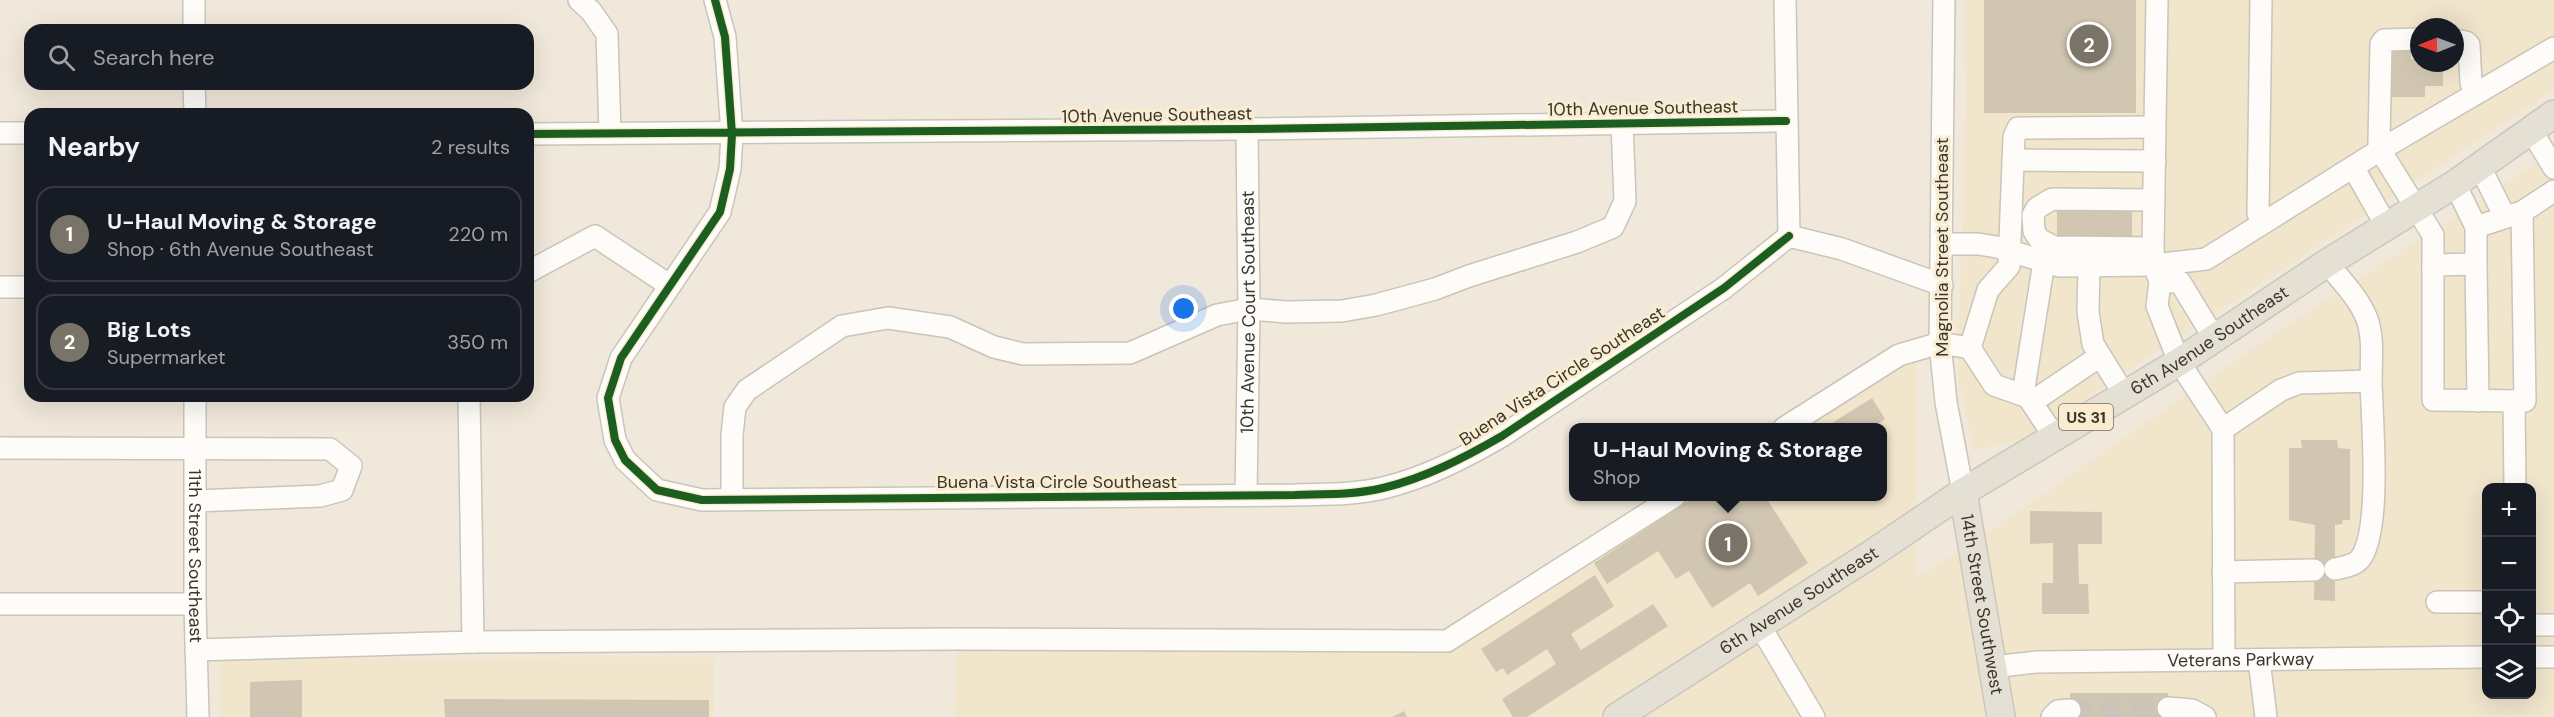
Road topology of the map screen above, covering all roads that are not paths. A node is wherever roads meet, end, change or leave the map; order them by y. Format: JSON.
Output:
{"nodes":[{"id":1,"x":194,"y":0,"type":"edge"},
{"id":2,"x":579,"y":0,"type":"edge"},
{"id":3,"x":715,"y":0,"type":"edge"},
{"id":4,"x":1785,"y":0,"type":"edge"},
{"id":5,"x":1944,"y":0,"type":"edge"},
{"id":6,"x":2157,"y":0,"type":"edge"},
{"id":7,"x":2260,"y":0,"type":"edge"},
{"id":8,"x":194,"y":24,"type":"edge"},
{"id":9,"x":2410,"y":39,"type":"edge"},
{"id":10,"x":2464,"y":42,"type":"edge"},
{"id":11,"x":2554,"y":48,"type":"edge"},
{"id":12,"x":194,"y":90,"type":"edge"},
{"id":13,"x":2475,"y":94,"type":"junction"},
{"id":14,"x":195,"y":108,"type":"edge"},
{"id":15,"x":2554,"y":114,"type":"edge"},
{"id":16,"x":1786,"y":121,"type":"junction"},
{"id":17,"x":1622,"y":123,"type":"junction"},
{"id":18,"x":2154,"y":128,"type":"junction"},
{"id":19,"x":1247,"y":129,"type":"junction"},
{"id":20,"x":2531,"y":130,"type":"junction"},
{"id":21,"x":0,"y":133,"type":"edge"},
{"id":22,"x":24,"y":133,"type":"edge"},
{"id":23,"x":610,"y":133,"type":"junction"},
{"id":24,"x":534,"y":134,"type":"edge"},
{"id":25,"x":732,"y":134,"type":"junction"},
{"id":26,"x":2380,"y":150,"type":"junction"},
{"id":27,"x":2013,"y":160,"type":"junction"},
{"id":28,"x":2155,"y":161,"type":"junction"},
{"id":29,"x":2480,"y":165,"type":"junction"},
{"id":30,"x":2353,"y":167,"type":"junction"},
{"id":31,"x":2554,"y":168,"type":"edge"},
{"id":32,"x":2455,"y":184,"type":"junction"},
{"id":33,"x":2554,"y":191,"type":"edge"},
{"id":34,"x":2154,"y":200,"type":"junction"},
{"id":35,"x":2417,"y":207,"type":"junction"},
{"id":36,"x":2514,"y":215,"type":"junction"},
{"id":37,"x":2262,"y":224,"type":"junction"},
{"id":38,"x":2387,"y":227,"type":"junction"},
{"id":39,"x":2476,"y":227,"type":"junction"},
{"id":40,"x":1789,"y":236,"type":"junction"},
{"id":41,"x":1942,"y":244,"type":"junction"},
{"id":42,"x":2011,"y":251,"type":"junction"},
{"id":43,"x":2044,"y":262,"type":"junction"},
{"id":44,"x":2327,"y":263,"type":"junction"},
{"id":45,"x":2476,"y":264,"type":"junction"},
{"id":46,"x":2156,"y":265,"type":"junction"},
{"id":47,"x":2089,"y":266,"type":"junction"},
{"id":48,"x":2433,"y":266,"type":"junction"},
{"id":49,"x":534,"y":269,"type":"edge"},
{"id":50,"x":669,"y":285,"type":"junction"},
{"id":51,"x":1942,"y":285,"type":"junction"},
{"id":52,"x":0,"y":286,"type":"edge"},
{"id":53,"x":24,"y":287,"type":"edge"},
{"id":54,"x":1249,"y":309,"type":"junction"},
{"id":55,"x":2214,"y":338,"type":"junction"},
{"id":56,"x":1940,"y":343,"type":"junction"},
{"id":57,"x":1970,"y":348,"type":"junction"},
{"id":58,"x":2100,"y":356,"type":"junction"},
{"id":59,"x":2179,"y":362,"type":"junction"},
{"id":60,"x":2371,"y":381,"type":"junction"},
{"id":61,"x":2124,"y":394,"type":"junction"},
{"id":62,"x":2028,"y":398,"type":"junction"},
{"id":63,"x":2478,"y":401,"type":"junction"},
{"id":64,"x":2514,"y":401,"type":"junction"},
{"id":65,"x":195,"y":402,"type":"edge"},
{"id":66,"x":469,"y":402,"type":"edge"},
{"id":67,"x":1792,"y":423,"type":"edge"},
{"id":68,"x":2223,"y":429,"type":"junction"},
{"id":69,"x":2054,"y":436,"type":"junction"},
{"id":70,"x":0,"y":448,"type":"edge"},
{"id":71,"x":196,"y":448,"type":"junction"},
{"id":72,"x":2515,"y":483,"type":"edge"},
{"id":73,"x":1963,"y":492,"type":"junction"},
{"id":74,"x":1246,"y":495,"type":"junction"},
{"id":75,"x":732,"y":499,"type":"junction"},
{"id":76,"x":196,"y":501,"type":"junction"},
{"id":77,"x":1667,"y":501,"type":"edge"},
{"id":78,"x":2223,"y":572,"type":"junction"},
{"id":79,"x":2437,"y":602,"type":"dead end"},
{"id":80,"x":2482,"y":602,"type":"edge"},
{"id":81,"x":0,"y":604,"type":"edge"},
{"id":82,"x":195,"y":604,"type":"junction"},
{"id":83,"x":2536,"y":625,"type":"edge"},
{"id":84,"x":2554,"y":625,"type":"edge"},
{"id":85,"x":1760,"y":626,"type":"junction"},
{"id":86,"x":473,"y":642,"type":"junction"},
{"id":87,"x":196,"y":650,"type":"junction"},
{"id":88,"x":2482,"y":657,"type":"edge"},
{"id":89,"x":2536,"y":657,"type":"edge"},
{"id":90,"x":2554,"y":657,"type":"edge"},
{"id":91,"x":2224,"y":660,"type":"junction"},
{"id":92,"x":2259,"y":660,"type":"junction"},
{"id":93,"x":1993,"y":667,"type":"junction"},
{"id":94,"x":2168,"y":708,"type":"tunnel mouth"},
{"id":95,"x":198,"y":717,"type":"edge"},
{"id":96,"x":1617,"y":717,"type":"edge"},
{"id":97,"x":1814,"y":717,"type":"edge"},
{"id":98,"x":2001,"y":717,"type":"edge"},
{"id":99,"x":2205,"y":717,"type":"edge"},
{"id":100,"x":2266,"y":717,"type":"edge"}],
"edges":[{"from":1,"to":8,"type":"street"},
{"from":2,"to":23,"type":"street"},
{"from":3,"to":25,"type":"street","name":"Buena Vista Circle Southeast"},
{"from":4,"to":16,"type":"street"},
{"from":5,"to":41,"type":"street","name":"Magnolia Street Southeast"},
{"from":6,"to":18,"type":"street"},
{"from":7,"to":37,"type":"street"},
{"from":9,"to":26,"type":"street"},
{"from":10,"to":13,"type":"street"},
{"from":11,"to":13,"type":"street"},
{"from":12,"to":14,"type":"street"},
{"from":13,"to":26,"type":"street"},
{"from":15,"to":20,"type":"main road","name":"6th Avenue Southeast","number":"US 31"},
{"from":16,"to":17,"type":"street","name":"10th Avenue Southeast"},
{"from":16,"to":40,"type":"street"},
{"from":17,"to":19,"type":"street","name":"10th Avenue Southeast"},
{"from":17,"to":54,"type":"street"},
{"from":18,"to":27,"type":"street"},
{"from":18,"to":28,"type":"street"},
{"from":19,"to":25,"type":"street","name":"10th Avenue Southeast"},
{"from":19,"to":54,"type":"street","name":"10th Avenue Court Southeast"},
{"from":20,"to":29,"type":"main road","name":"6th Avenue Southeast","number":"US 31"},
{"from":20,"to":31,"type":"street"},
{"from":21,"to":22,"type":"street"},
{"from":23,"to":24,"type":"street","name":"10th Avenue Southeast"},
{"from":23,"to":25,"type":"street","name":"10th Avenue Southeast"},
{"from":25,"to":50,"type":"street","name":"Buena Vista Circle Southeast"},
{"from":26,"to":30,"type":"street"},
{"from":26,"to":35,"type":"street"},
{"from":27,"to":28,"type":"street"},
{"from":27,"to":42,"type":"street"},
{"from":28,"to":34,"type":"street"},
{"from":29,"to":32,"type":"main road","name":"6th Avenue Southeast","number":"US 31"},
{"from":29,"to":36,"type":"street"},
{"from":30,"to":37,"type":"street"},
{"from":30,"to":38,"type":"street"},
{"from":32,"to":35,"type":"main road","name":"6th Avenue Southeast","number":"US 31"},
{"from":32,"to":39,"type":"street"},
{"from":33,"to":36,"type":"street"},
{"from":34,"to":46,"type":"street"},
{"from":34,"to":46,"type":"street"},
{"from":35,"to":38,"type":"main road","name":"6th Avenue Southeast","number":"US 31"},
{"from":35,"to":48,"type":"street"},
{"from":36,"to":39,"type":"street"},
{"from":36,"to":64,"type":"street"},
{"from":37,"to":46,"type":"street"},
{"from":38,"to":44,"type":"main road","name":"6th Avenue Southeast","number":"US 31"},
{"from":39,"to":45,"type":"street"},
{"from":40,"to":51,"type":"street"},
{"from":40,"to":74,"type":"street","name":"Buena Vista Circle Southeast"},
{"from":41,"to":42,"type":"street"},
{"from":41,"to":51,"type":"street","name":"Magnolia Street Southeast"},
{"from":42,"to":43,"type":"street"},
{"from":42,"to":57,"type":"street"},
{"from":43,"to":47,"type":"street"},
{"from":43,"to":62,"type":"street"},
{"from":44,"to":55,"type":"main road","name":"6th Avenue Southeast","number":"US 31"},
{"from":44,"to":60,"type":"street"},
{"from":45,"to":48,"type":"street"},
{"from":45,"to":63,"type":"street"},
{"from":46,"to":47,"type":"street"},
{"from":46,"to":55,"type":"street"},
{"from":46,"to":59,"type":"street"},
{"from":47,"to":58,"type":"street"},
{"from":48,"to":63,"type":"street"},
{"from":49,"to":50,"type":"street"},
{"from":50,"to":75,"type":"street","name":"Buena Vista Circle Southeast"},
{"from":51,"to":56,"type":"street","name":"Magnolia Street Southeast"},
{"from":52,"to":53,"type":"street"},
{"from":54,"to":74,"type":"street","name":"10th Avenue Court Southeast"},
{"from":54,"to":75,"type":"street"},
{"from":55,"to":59,"type":"main road","name":"6th Avenue Southeast","number":"US 31"},
{"from":56,"to":57,"type":"street"},
{"from":56,"to":67,"type":"street"},
{"from":56,"to":73,"type":"street","name":"Magnolia Street Southeast"},
{"from":57,"to":62,"type":"street"},
{"from":58,"to":61,"type":"street"},
{"from":58,"to":62,"type":"street"},
{"from":59,"to":61,"type":"main road","name":"6th Avenue Southeast","number":"US 31"},
{"from":59,"to":68,"type":"street"},
{"from":60,"to":68,"type":"street"},
{"from":60,"to":78,"type":"street"},
{"from":61,"to":69,"type":"main road","name":"6th Avenue Southeast","number":"US 31"},
{"from":62,"to":69,"type":"street"},
{"from":63,"to":64,"type":"street"},
{"from":64,"to":72,"type":"street"},
{"from":65,"to":71,"type":"street","name":"11th Street Southeast"},
{"from":66,"to":86,"type":"street"},
{"from":68,"to":78,"type":"street"},
{"from":69,"to":73,"type":"main road","name":"6th Avenue Southeast","number":"US 31"},
{"from":70,"to":71,"type":"street"},
{"from":71,"to":76,"type":"street","name":"11th Street Southeast"},
{"from":71,"to":76,"type":"street"},
{"from":73,"to":85,"type":"main road","name":"6th Avenue Southeast","number":"US 31"},
{"from":73,"to":93,"type":"main road","name":"14th Street Southwest"},
{"from":74,"to":75,"type":"street","name":"Buena Vista Circle Southeast"},
{"from":76,"to":82,"type":"street","name":"11th Street Southeast"},
{"from":77,"to":86,"type":"street"},
{"from":78,"to":91,"type":"street"},
{"from":79,"to":80,"type":"street"},
{"from":81,"to":82,"type":"street"},
{"from":82,"to":87,"type":"street","name":"11th Street Southeast"},
{"from":83,"to":84,"type":"street"},
{"from":85,"to":96,"type":"main road","name":"6th Avenue Southeast","number":"US 31"},
{"from":85,"to":97,"type":"street"},
{"from":86,"to":87,"type":"street"},
{"from":87,"to":95,"type":"street","name":"11th Street Southeast"},
{"from":88,"to":92,"type":"street","name":"Veterans Parkway"},
{"from":89,"to":90,"type":"street"},
{"from":91,"to":92,"type":"street","name":"Veterans Parkway"},
{"from":91,"to":93,"type":"street","name":"Veterans Parkway"},
{"from":92,"to":100,"type":"street"},
{"from":93,"to":98,"type":"main road","name":"14th Street Southwest"},
{"from":94,"to":99,"type":"street"}]}
